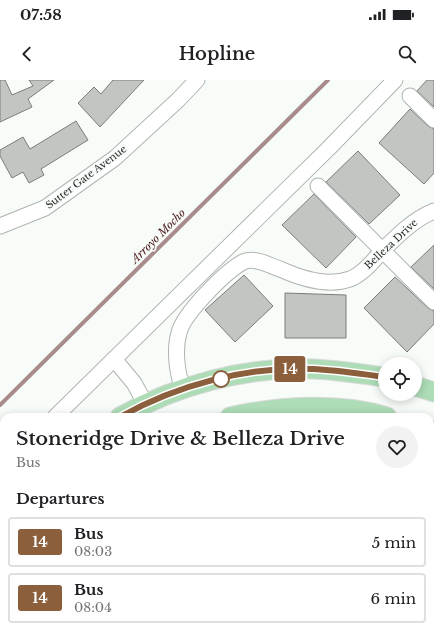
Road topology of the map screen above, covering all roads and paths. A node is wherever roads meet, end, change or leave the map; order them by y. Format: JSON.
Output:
{"nodes":[{"id":1,"x":197,"y":80,"type":"edge"},
{"id":2,"x":395,"y":80,"type":"edge"},
{"id":3,"x":410,"y":96,"type":"dead end"},
{"id":4,"x":434,"y":120,"type":"edge"},
{"id":5,"x":318,"y":186,"type":"dead end"},
{"id":6,"x":434,"y":211,"type":"edge"},
{"id":7,"x":0,"y":226,"type":"edge"},
{"id":8,"x":383,"y":250,"type":"junction"},
{"id":9,"x":434,"y":302,"type":"edge"},
{"id":10,"x":114,"y":358,"type":"junction"},
{"id":11,"x":378,"y":376,"type":"edge"},
{"id":12,"x":422,"y":388,"type":"edge"},
{"id":13,"x":183,"y":389,"type":"junction"},
{"id":14,"x":434,"y":392,"type":"edge"},
{"id":15,"x":146,"y":405,"type":"junction"},
{"id":16,"x":59,"y":413,"type":"edge"},
{"id":17,"x":129,"y":413,"type":"edge"},
{"id":18,"x":249,"y":413,"type":"edge"},
{"id":19,"x":374,"y":413,"type":"edge"}],
"edges":[{"from":1,"to":7,"type":"street","name":"Sutter Gate Avenue"},
{"from":2,"to":10,"type":"street"},
{"from":3,"to":4,"type":"street"},
{"from":5,"to":8,"type":"street"},
{"from":6,"to":8,"type":"street","name":"Belleza Drive"},
{"from":8,"to":9,"type":"street"},
{"from":8,"to":13,"type":"street","name":"Belleza Drive"},
{"from":10,"to":15,"type":"street"},
{"from":10,"to":16,"type":"street"},
{"from":11,"to":13,"type":"main road"},
{"from":12,"to":14,"type":"main road"},
{"from":13,"to":15,"type":"main road"},
{"from":15,"to":17,"type":"main road"},
{"from":18,"to":19,"type":"main road"}]}
